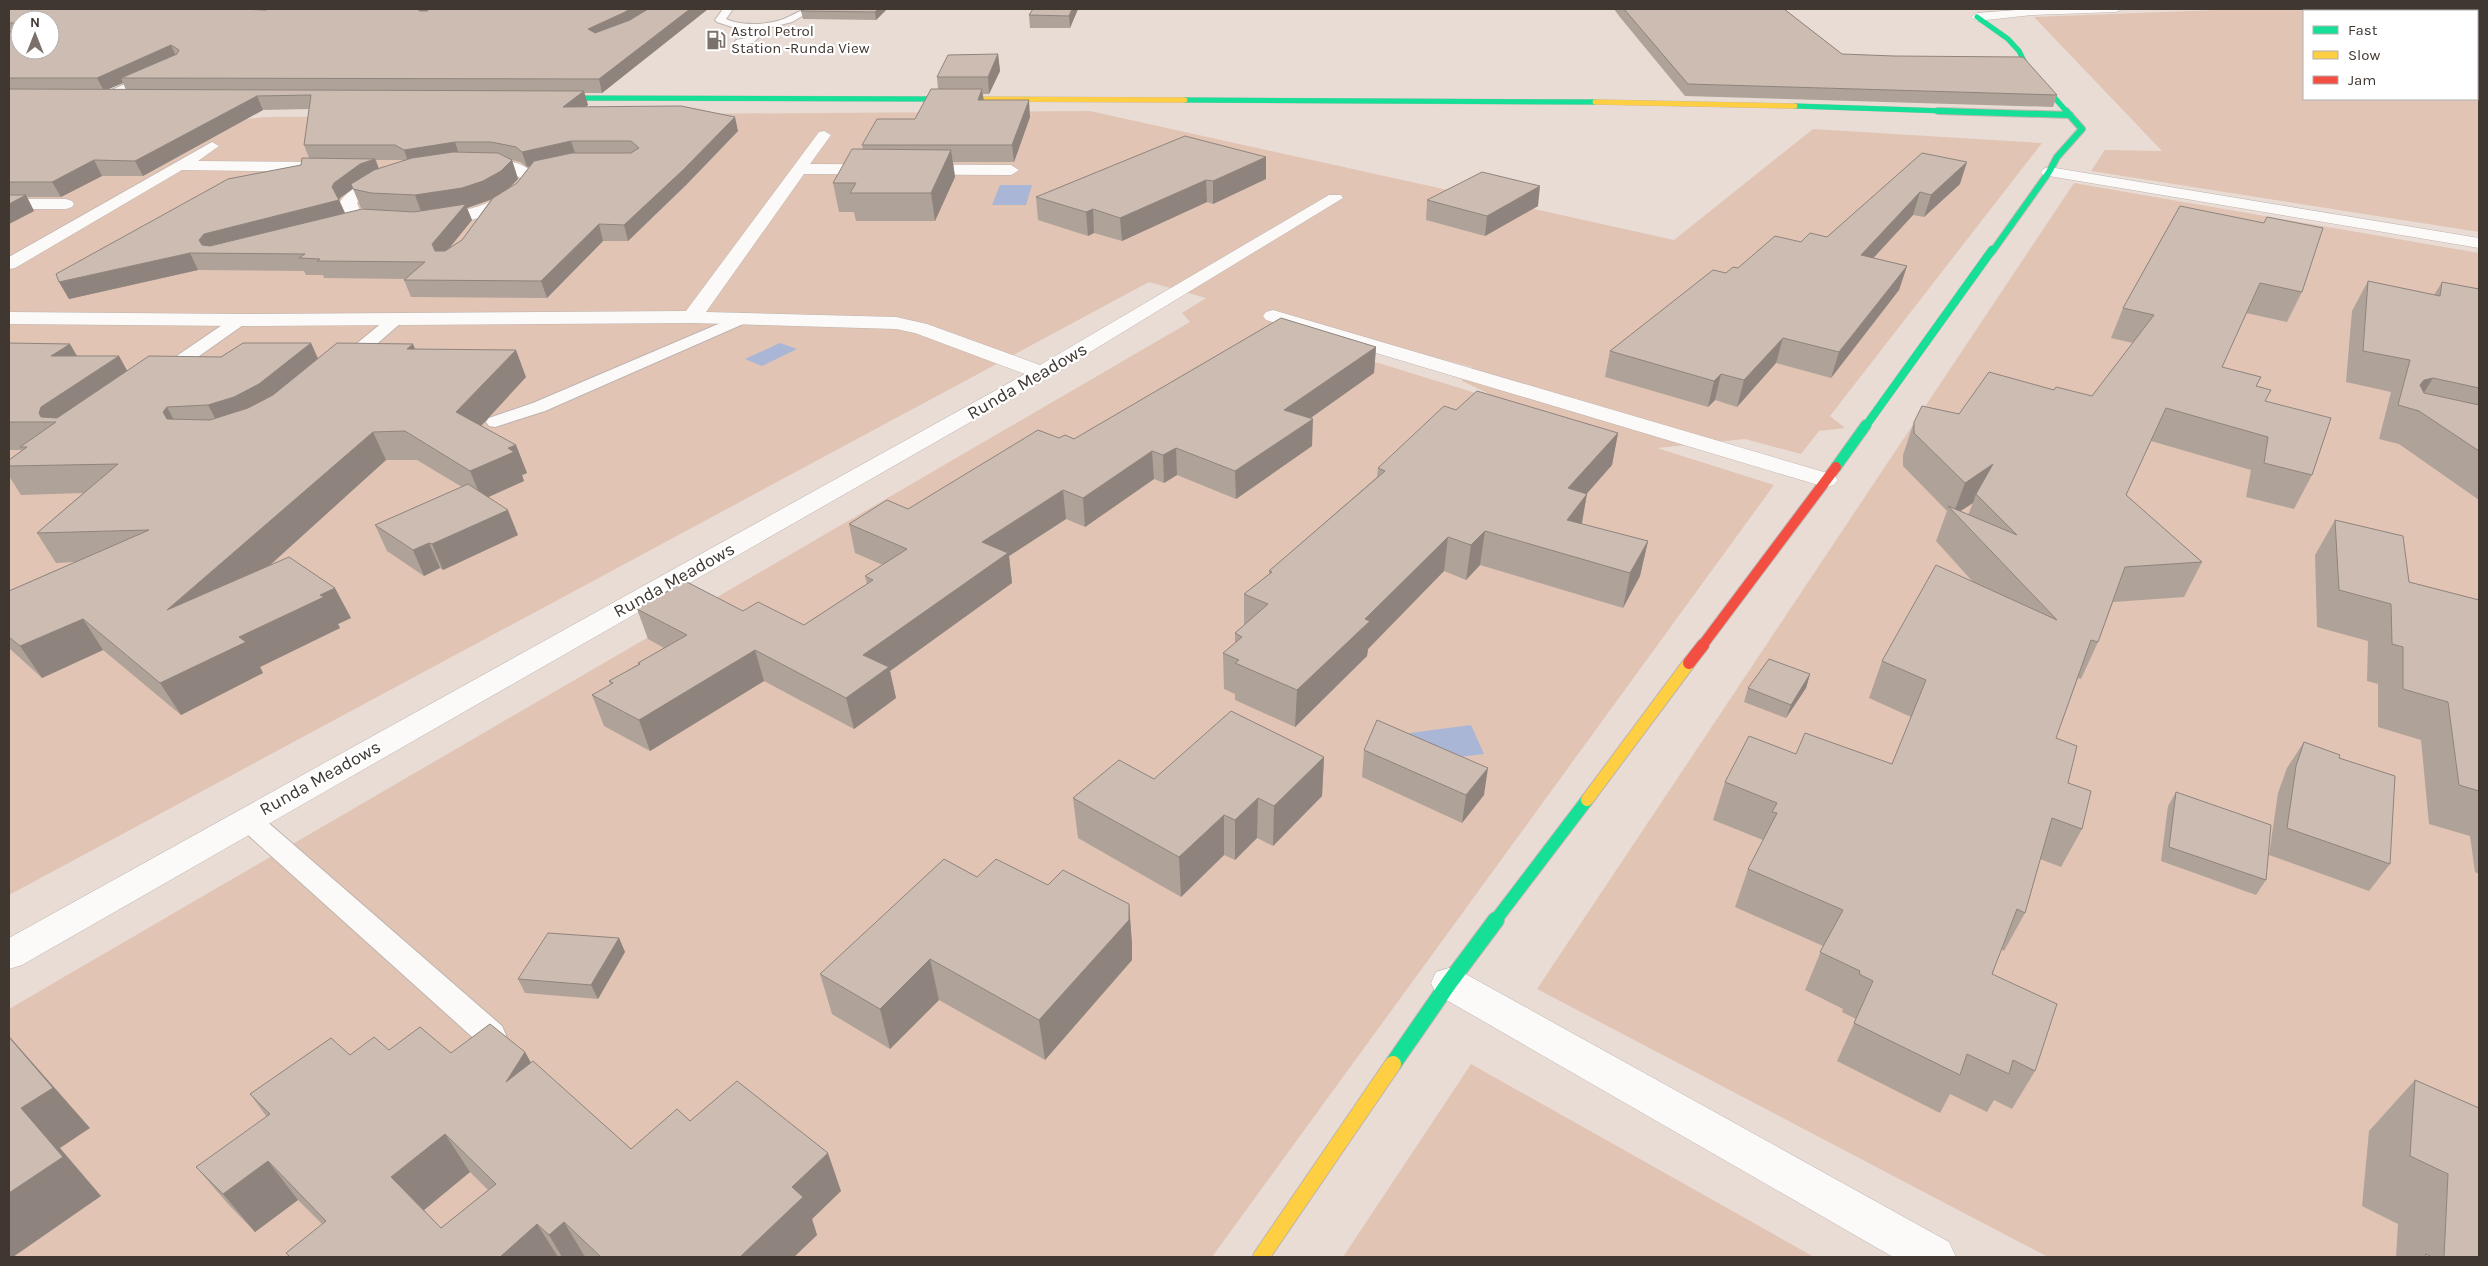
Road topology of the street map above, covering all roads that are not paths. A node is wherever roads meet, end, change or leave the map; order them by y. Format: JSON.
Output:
{"nodes":[{"id":1,"x":728,"y":9,"type":"edge"},
{"id":2,"x":809,"y":9,"type":"edge"},
{"id":3,"x":2116,"y":9,"type":"edge"},
{"id":4,"x":1977,"y":17,"type":"joint"},
{"id":5,"x":766,"y":25,"type":"junction"},
{"id":6,"x":740,"y":42,"type":"dead end"},
{"id":7,"x":161,"y":71,"type":"edge"},
{"id":8,"x":97,"y":97,"type":"joint"},
{"id":9,"x":131,"y":97,"type":"edge"},
{"id":10,"x":532,"y":98,"type":"edge"},
{"id":11,"x":2070,"y":115,"type":"junction"},
{"id":12,"x":824,"y":135,"type":"dead end"},
{"id":13,"x":212,"y":146,"type":"dead end"},
{"id":14,"x":180,"y":166,"type":"junction"},
{"id":15,"x":340,"y":167,"type":"edge"},
{"id":16,"x":369,"y":167,"type":"edge"},
{"id":17,"x":428,"y":168,"type":"junction"},
{"id":18,"x":543,"y":168,"type":"edge"},
{"id":19,"x":798,"y":169,"type":"junction"},
{"id":20,"x":1011,"y":170,"type":"dead end"},
{"id":21,"x":2049,"y":172,"type":"junction"},
{"id":22,"x":526,"y":173,"type":"junction"},
{"id":23,"x":1334,"y":198,"type":"dead end"},
{"id":24,"x":9,"y":204,"type":"edge"},
{"id":25,"x":66,"y":204,"type":"dead end"},
{"id":26,"x":493,"y":206,"type":"junction"},
{"id":27,"x":364,"y":219,"type":"junction"},
{"id":28,"x":344,"y":224,"type":"edge"},
{"id":29,"x":480,"y":228,"type":"edge"},
{"id":30,"x":2479,"y":243,"type":"edge"},
{"id":31,"x":9,"y":264,"type":"edge"},
{"id":32,"x":1273,"y":316,"type":"dead end"},
{"id":33,"x":692,"y":317,"type":"junction"},
{"id":34,"x":9,"y":318,"type":"edge"},
{"id":35,"x":744,"y":318,"type":"junction"},
{"id":36,"x":240,"y":320,"type":"junction"},
{"id":37,"x":395,"y":320,"type":"junction"},
{"id":38,"x":1042,"y":373,"type":"junction"},
{"id":39,"x":330,"y":374,"type":"edge"},
{"id":40,"x":149,"y":383,"type":"edge"},
{"id":41,"x":496,"y":422,"type":"dead end"},
{"id":42,"x":1826,"y":480,"type":"junction"},
{"id":43,"x":247,"y":819,"type":"junction"},
{"id":44,"x":9,"y":955,"type":"edge"},
{"id":45,"x":1449,"y":983,"type":"junction"},
{"id":46,"x":491,"y":1035,"type":"edge"},
{"id":47,"x":1261,"y":1257,"type":"edge"},
{"id":48,"x":1934,"y":1257,"type":"edge"}],
"edges":[{"from":1,"to":5,"type":"lane"},
{"from":2,"to":5,"type":"lane"},
{"from":3,"to":4,"type":"street"},
{"from":4,"to":11,"type":"street"},
{"from":5,"to":6,"type":"lane"},
{"from":7,"to":8,"type":"lane"},
{"from":8,"to":9,"type":"street"},
{"from":10,"to":11,"type":"street"},
{"from":11,"to":21,"type":"street"},
{"from":12,"to":19,"type":"street"},
{"from":13,"to":14,"type":"street"},
{"from":14,"to":15,"type":"street"},
{"from":14,"to":31,"type":"street"},
{"from":16,"to":17,"type":"street"},
{"from":17,"to":22,"type":"street"},
{"from":17,"to":27,"type":"street"},
{"from":18,"to":22,"type":"lane"},
{"from":19,"to":20,"type":"street"},
{"from":19,"to":33,"type":"street"},
{"from":21,"to":30,"type":"street"},
{"from":21,"to":42,"type":"street"},
{"from":22,"to":26,"type":"street"},
{"from":23,"to":38,"type":"street","name":"Runda Meadows"},
{"from":24,"to":25,"type":"street"},
{"from":26,"to":27,"type":"street"},
{"from":26,"to":29,"type":"street"},
{"from":27,"to":28,"type":"street"},
{"from":32,"to":42,"type":"street"},
{"from":33,"to":35,"type":"street"},
{"from":33,"to":37,"type":"street"},
{"from":34,"to":36,"type":"street"},
{"from":35,"to":38,"type":"street"},
{"from":35,"to":41,"type":"lane"},
{"from":36,"to":37,"type":"street"},
{"from":36,"to":40,"type":"lane"},
{"from":37,"to":39,"type":"lane"},
{"from":38,"to":43,"type":"street","name":"Runda Meadows"},
{"from":42,"to":45,"type":"street"},
{"from":43,"to":44,"type":"street","name":"Runda Meadows"},
{"from":43,"to":46,"type":"lane"},
{"from":45,"to":47,"type":"street"},
{"from":45,"to":48,"type":"street"}]}
